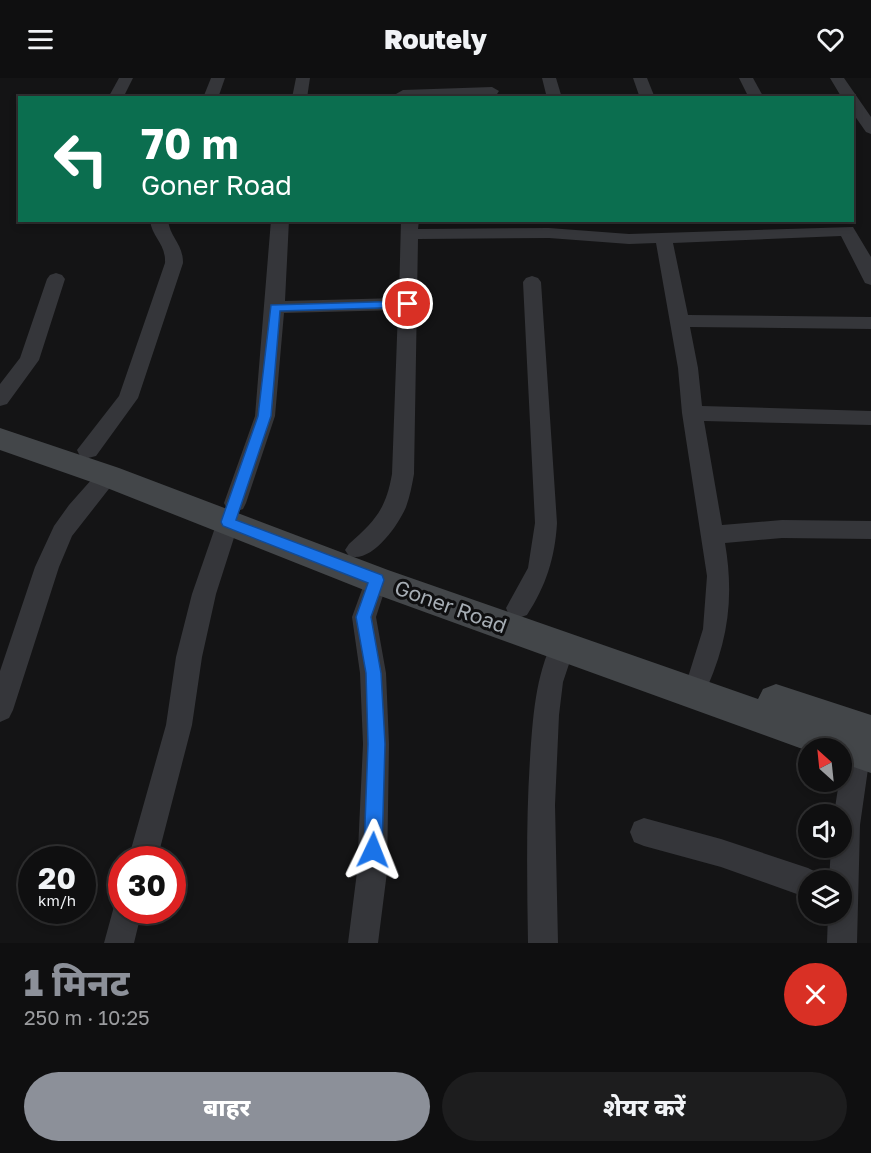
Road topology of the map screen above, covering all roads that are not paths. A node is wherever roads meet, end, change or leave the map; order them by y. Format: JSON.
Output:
{"nodes":[{"id":1,"x":126,"y":78,"type":"edge"},
{"id":2,"x":219,"y":78,"type":"edge"},
{"id":3,"x":303,"y":78,"type":"edge"},
{"id":4,"x":402,"y":78,"type":"edge"},
{"id":5,"x":549,"y":78,"type":"edge"},
{"id":6,"x":640,"y":78,"type":"edge"},
{"id":7,"x":747,"y":78,"type":"edge"},
{"id":8,"x":837,"y":78,"type":"edge"},
{"id":9,"x":492,"y":89,"type":"edge"},
{"id":10,"x":116,"y":96,"type":"edge"},
{"id":11,"x":211,"y":96,"type":"edge"},
{"id":12,"x":299,"y":96,"type":"edge"},
{"id":13,"x":403,"y":96,"type":"edge"},
{"id":14,"x":554,"y":96,"type":"edge"},
{"id":15,"x":647,"y":96,"type":"edge"},
{"id":16,"x":756,"y":96,"type":"edge"},
{"id":17,"x":849,"y":96,"type":"edge"},
{"id":18,"x":854,"y":104,"type":"edge"},
{"id":19,"x":871,"y":129,"type":"edge"},
{"id":20,"x":160,"y":222,"type":"edge"},
{"id":21,"x":280,"y":222,"type":"edge"},
{"id":22,"x":518,"y":226,"type":"edge"},
{"id":23,"x":843,"y":226,"type":"edge"},
{"id":24,"x":410,"y":227,"type":"edge"},
{"id":25,"x":587,"y":228,"type":"edge"},
{"id":26,"x":703,"y":228,"type":"edge"},
{"id":27,"x":664,"y":238,"type":"junction"},
{"id":28,"x":56,"y":279,"type":"dead end"},
{"id":29,"x":871,"y":279,"type":"edge"},
{"id":30,"x":532,"y":282,"type":"dead end"},
{"id":31,"x":408,"y":304,"type":"junction"},
{"id":32,"x":275,"y":307,"type":"junction"},
{"id":33,"x":678,"y":321,"type":"junction"},
{"id":34,"x":871,"y":324,"type":"edge"},
{"id":35,"x":0,"y":399,"type":"edge"},
{"id":36,"x":692,"y":413,"type":"junction"},
{"id":37,"x":871,"y":418,"type":"edge"},
{"id":38,"x":0,"y":419,"type":"edge"},
{"id":39,"x":0,"y":439,"type":"edge"},
{"id":40,"x":88,"y":450,"type":"junction"},
{"id":41,"x":108,"y":476,"type":"junction"},
{"id":42,"x":232,"y":513,"type":"junction"},
{"id":43,"x":871,"y":530,"type":"edge"},
{"id":44,"x":714,"y":535,"type":"junction"},
{"id":45,"x":357,"y":550,"type":"junction"},
{"id":46,"x":376,"y":580,"type":"junction"},
{"id":47,"x":518,"y":608,"type":"junction"},
{"id":48,"x":563,"y":646,"type":"junction"},
{"id":49,"x":696,"y":684,"type":"junction"},
{"id":50,"x":0,"y":710,"type":"edge"},
{"id":51,"x":865,"y":742,"type":"edge"},
{"id":52,"x":644,"y":832,"type":"dead end"},
{"id":53,"x":146,"y":846,"type":"edge"},
{"id":54,"x":844,"y":870,"type":"edge"},
{"id":55,"x":798,"y":880,"type":"edge"},
{"id":56,"x":124,"y":924,"type":"edge"},
{"id":57,"x":842,"y":924,"type":"edge"},
{"id":58,"x":119,"y":943,"type":"edge"},
{"id":59,"x":363,"y":943,"type":"edge"},
{"id":60,"x":543,"y":943,"type":"edge"},
{"id":61,"x":842,"y":943,"type":"edge"}],
"edges":[{"from":1,"to":10,"type":"street"},
{"from":2,"to":11,"type":"street"},
{"from":3,"to":12,"type":"street"},
{"from":4,"to":13,"type":"street"},
{"from":5,"to":14,"type":"street"},
{"from":6,"to":15,"type":"street"},
{"from":7,"to":16,"type":"street"},
{"from":8,"to":17,"type":"street"},
{"from":9,"to":13,"type":"street"},
{"from":18,"to":19,"type":"street"},
{"from":20,"to":40,"type":"street"},
{"from":21,"to":32,"type":"street"},
{"from":22,"to":24,"type":"street"},
{"from":22,"to":25,"type":"street"},
{"from":23,"to":26,"type":"street"},
{"from":23,"to":29,"type":"street"},
{"from":24,"to":31,"type":"street"},
{"from":25,"to":27,"type":"street"},
{"from":26,"to":27,"type":"street"},
{"from":27,"to":33,"type":"street"},
{"from":28,"to":35,"type":"street"},
{"from":30,"to":47,"type":"street"},
{"from":31,"to":32,"type":"street"},
{"from":31,"to":45,"type":"street"},
{"from":32,"to":42,"type":"street"},
{"from":33,"to":34,"type":"street"},
{"from":33,"to":36,"type":"street"},
{"from":36,"to":37,"type":"street"},
{"from":36,"to":44,"type":"street"},
{"from":38,"to":40,"type":"street","name":"Goner Road"},
{"from":39,"to":41,"type":"street","name":"Goner Road"},
{"from":40,"to":42,"type":"street","name":"Goner Road"},
{"from":41,"to":42,"type":"street","name":"Goner Road"},
{"from":41,"to":50,"type":"street"},
{"from":42,"to":45,"type":"street","name":"Goner Road"},
{"from":42,"to":46,"type":"street","name":"Goner Road"},
{"from":42,"to":53,"type":"street"},
{"from":43,"to":44,"type":"street"},
{"from":44,"to":49,"type":"street"},
{"from":45,"to":47,"type":"street","name":"Goner Road"},
{"from":46,"to":48,"type":"street","name":"Goner Road"},
{"from":46,"to":59,"type":"street"},
{"from":47,"to":49,"type":"street","name":"Goner Road"},
{"from":48,"to":49,"type":"street","name":"Goner Road"},
{"from":48,"to":60,"type":"street"},
{"from":49,"to":51,"type":"street","name":"Goner Road"},
{"from":51,"to":54,"type":"street"},
{"from":52,"to":55,"type":"street"},
{"from":56,"to":58,"type":"street"},
{"from":57,"to":61,"type":"street"}]}
